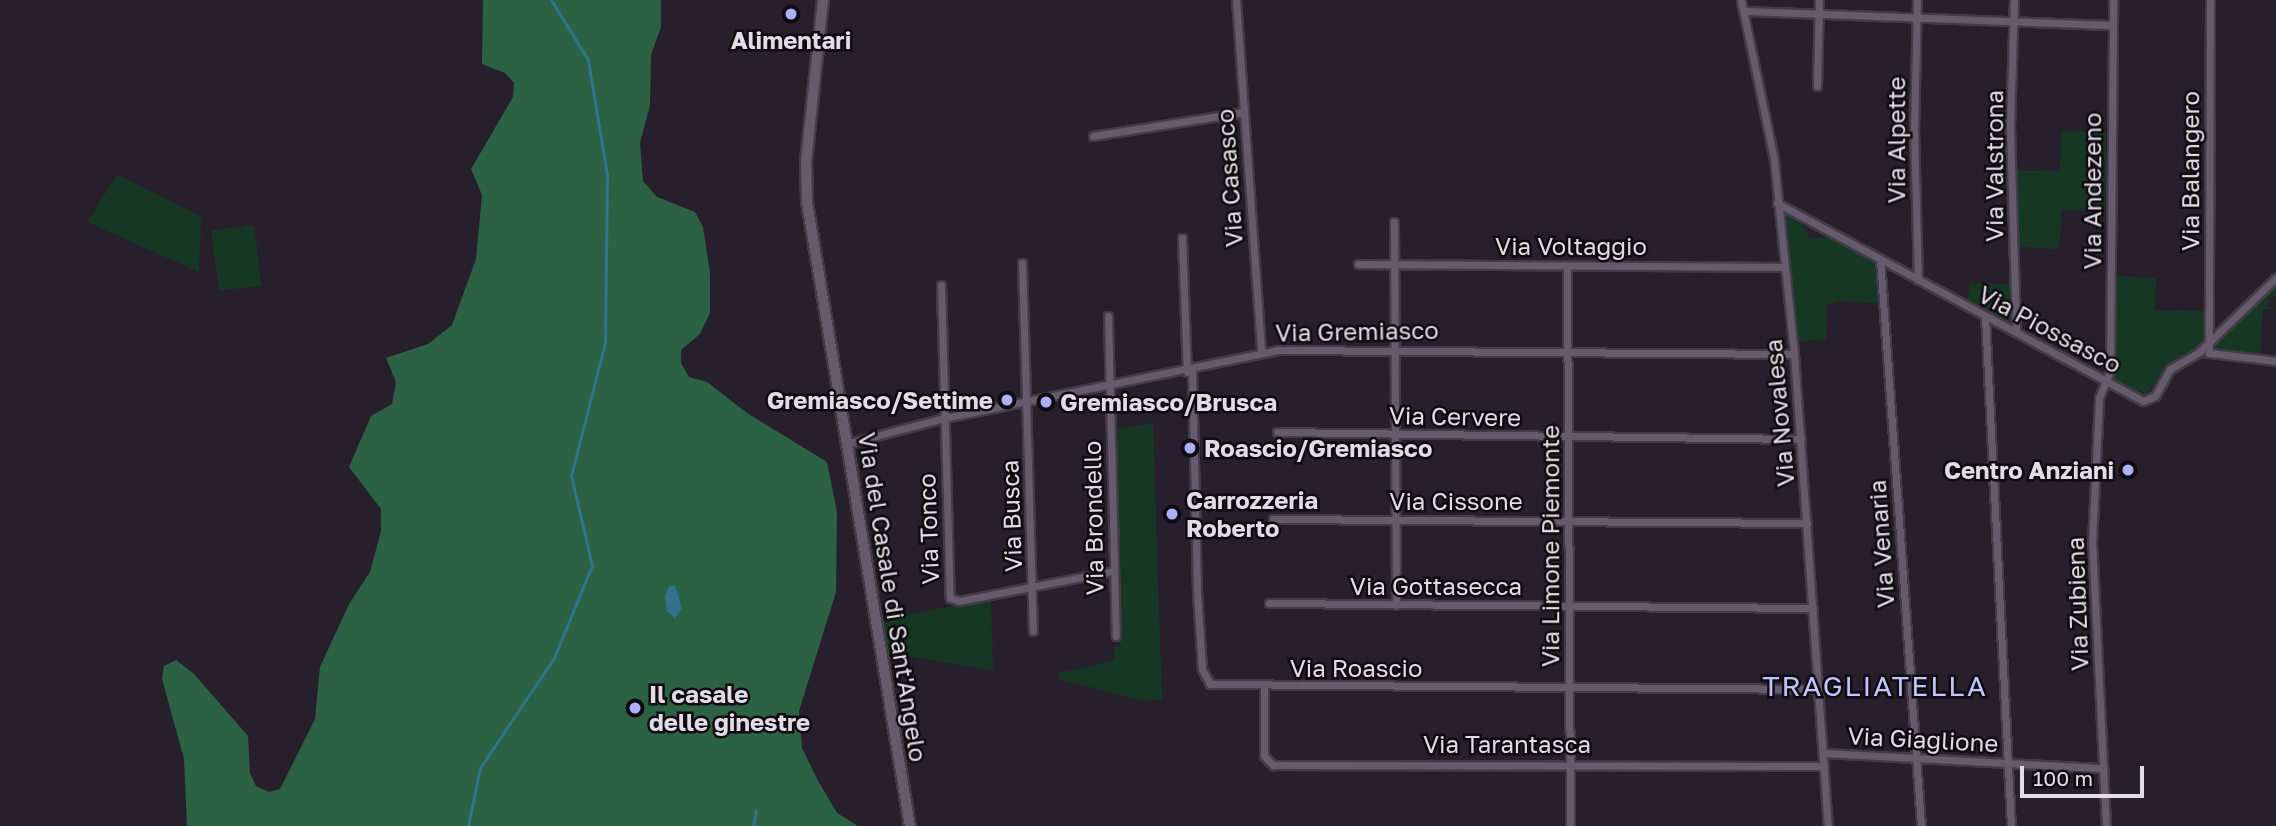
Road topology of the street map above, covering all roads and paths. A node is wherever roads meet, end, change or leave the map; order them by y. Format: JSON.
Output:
{"nodes":[{"id":1,"x":822,"y":0,"type":"edge"},
{"id":2,"x":1236,"y":0,"type":"edge"},
{"id":3,"x":1741,"y":0,"type":"edge"},
{"id":4,"x":1819,"y":0,"type":"edge"},
{"id":5,"x":1917,"y":0,"type":"edge"},
{"id":6,"x":2014,"y":0,"type":"edge"},
{"id":7,"x":2113,"y":0,"type":"edge"},
{"id":8,"x":2210,"y":0,"type":"edge"},
{"id":9,"x":1744,"y":11,"type":"junction"},
{"id":10,"x":1818,"y":15,"type":"junction"},
{"id":11,"x":1916,"y":19,"type":"junction"},
{"id":12,"x":2014,"y":23,"type":"junction"},
{"id":13,"x":2112,"y":25,"type":"junction"},
{"id":14,"x":1817,"y":86,"type":"dead end"},
{"id":15,"x":1244,"y":112,"type":"junction"},
{"id":16,"x":1093,"y":136,"type":"dead end"},
{"id":17,"x":1777,"y":202,"type":"junction"},
{"id":18,"x":1394,"y":222,"type":"dead end"},
{"id":19,"x":1182,"y":238,"type":"dead end"},
{"id":20,"x":1880,"y":259,"type":"junction"},
{"id":21,"x":1022,"y":263,"type":"dead end"},
{"id":22,"x":1358,"y":264,"type":"dead end"},
{"id":23,"x":1395,"y":264,"type":"junction"},
{"id":24,"x":1567,"y":266,"type":"junction"},
{"id":25,"x":1783,"y":267,"type":"junction"},
{"id":26,"x":2276,"y":278,"type":"edge"},
{"id":27,"x":1918,"y":280,"type":"junction"},
{"id":28,"x":941,"y":285,"type":"dead end"},
{"id":29,"x":1108,"y":316,"type":"dead end"},
{"id":30,"x":1985,"y":316,"type":"junction"},
{"id":31,"x":2016,"y":331,"type":"junction"},
{"id":32,"x":2209,"y":342,"type":"junction"},
{"id":33,"x":1395,"y":349,"type":"junction"},
{"id":34,"x":1569,"y":350,"type":"junction"},
{"id":35,"x":1261,"y":353,"type":"junction"},
{"id":36,"x":1794,"y":354,"type":"junction"},
{"id":37,"x":2276,"y":361,"type":"edge"},
{"id":38,"x":1190,"y":371,"type":"junction"},
{"id":39,"x":2107,"y":382,"type":"junction"},
{"id":40,"x":1110,"y":384,"type":"junction"},
{"id":41,"x":1027,"y":401,"type":"junction"},
{"id":42,"x":944,"y":418,"type":"junction"},
{"id":43,"x":1277,"y":432,"type":"dead end"},
{"id":44,"x":1396,"y":434,"type":"junction"},
{"id":45,"x":1570,"y":436,"type":"junction"},
{"id":46,"x":1801,"y":439,"type":"junction"},
{"id":47,"x":846,"y":443,"type":"junction"},
{"id":48,"x":1273,"y":519,"type":"dead end"},
{"id":49,"x":1396,"y":519,"type":"junction"},
{"id":50,"x":1570,"y":521,"type":"junction"},
{"id":51,"x":1807,"y":523,"type":"junction"},
{"id":52,"x":1113,"y":571,"type":"junction"},
{"id":53,"x":1032,"y":587,"type":"junction"},
{"id":54,"x":1269,"y":603,"type":"dead end"},
{"id":55,"x":1396,"y":605,"type":"junction"},
{"id":56,"x":1569,"y":606,"type":"junction"},
{"id":57,"x":1814,"y":608,"type":"junction"},
{"id":58,"x":1032,"y":631,"type":"dead end"},
{"id":59,"x":1116,"y":636,"type":"dead end"},
{"id":60,"x":1264,"y":687,"type":"junction"},
{"id":61,"x":1568,"y":687,"type":"junction"},
{"id":62,"x":1819,"y":689,"type":"junction"},
{"id":63,"x":1824,"y":753,"type":"junction"},
{"id":64,"x":1915,"y":759,"type":"junction"},
{"id":65,"x":2007,"y":763,"type":"junction"},
{"id":66,"x":1570,"y":764,"type":"junction"},
{"id":67,"x":1824,"y":766,"type":"junction"},
{"id":68,"x":2104,"y":768,"type":"junction"},
{"id":69,"x":910,"y":826,"type":"edge"},
{"id":70,"x":1570,"y":826,"type":"edge"},
{"id":71,"x":1828,"y":826,"type":"edge"},
{"id":72,"x":1920,"y":826,"type":"edge"},
{"id":73,"x":2011,"y":826,"type":"edge"},
{"id":74,"x":2106,"y":826,"type":"edge"}],
"edges":[{"from":1,"to":47,"type":"main road","name":"Via del Casale di Sant'Angelo"},
{"from":2,"to":15,"type":"street","name":"Via Casasco"},
{"from":3,"to":9,"type":"street","name":"Via Novalesa"},
{"from":4,"to":10,"type":"street"},
{"from":5,"to":11,"type":"street","name":"Via Alpette"},
{"from":6,"to":12,"type":"street","name":"Via Valstrona"},
{"from":7,"to":13,"type":"street","name":"Via Andezeno"},
{"from":8,"to":32,"type":"street","name":"Via Balangero"},
{"from":9,"to":10,"type":"street"},
{"from":9,"to":17,"type":"street","name":"Via Novalesa"},
{"from":10,"to":11,"type":"street"},
{"from":10,"to":14,"type":"street"},
{"from":11,"to":12,"type":"street"},
{"from":11,"to":27,"type":"street","name":"Via Alpette"},
{"from":12,"to":13,"type":"street"},
{"from":12,"to":31,"type":"street","name":"Via Valstrona"},
{"from":13,"to":39,"type":"street","name":"Via Andezeno"},
{"from":15,"to":16,"type":"street"},
{"from":15,"to":35,"type":"street","name":"Via Casasco"},
{"from":17,"to":20,"type":"street","name":"Via Piossasco"},
{"from":17,"to":25,"type":"street","name":"Via Novalesa"},
{"from":18,"to":23,"type":"street"},
{"from":19,"to":38,"type":"street","name":"Via Roascio"},
{"from":20,"to":27,"type":"street","name":"Via Piossasco"},
{"from":20,"to":64,"type":"street","name":"Via Venaria"},
{"from":21,"to":41,"type":"street","name":"Via Busca"},
{"from":22,"to":23,"type":"street","name":"Via Voltaggio"},
{"from":23,"to":24,"type":"street","name":"Via Voltaggio"},
{"from":23,"to":33,"type":"street"},
{"from":24,"to":25,"type":"street","name":"Via Voltaggio"},
{"from":24,"to":34,"type":"street","name":"Via Limone Piemonte"},
{"from":25,"to":36,"type":"street","name":"Via Novalesa"},
{"from":26,"to":32,"type":"street","name":"Via Piossasco"},
{"from":27,"to":30,"type":"street","name":"Via Piossasco"},
{"from":28,"to":42,"type":"street"},
{"from":29,"to":40,"type":"street","name":"Via Brondello"},
{"from":30,"to":31,"type":"street","name":"Via Piossasco"},
{"from":30,"to":65,"type":"street"},
{"from":31,"to":39,"type":"street","name":"Via Piossasco"},
{"from":32,"to":37,"type":"street"},
{"from":32,"to":39,"type":"street","name":"Via Piossasco"},
{"from":33,"to":34,"type":"street","name":"Via Gremiasco"},
{"from":33,"to":35,"type":"street","name":"Via Gremiasco"},
{"from":33,"to":44,"type":"street"},
{"from":34,"to":36,"type":"street","name":"Via Gremiasco"},
{"from":34,"to":45,"type":"street","name":"Via Limone Piemonte"},
{"from":35,"to":38,"type":"street","name":"Via Gremiasco"},
{"from":36,"to":46,"type":"street","name":"Via Novalesa"},
{"from":38,"to":40,"type":"street","name":"Via Gremiasco"},
{"from":38,"to":60,"type":"street","name":"Via Roascio"},
{"from":39,"to":68,"type":"street","name":"Via Zubiena"},
{"from":40,"to":41,"type":"street","name":"Via Gremiasco"},
{"from":40,"to":52,"type":"street","name":"Via Brondello"},
{"from":41,"to":42,"type":"street","name":"Via Gremiasco"},
{"from":41,"to":53,"type":"street","name":"Via Busca"},
{"from":42,"to":47,"type":"street","name":"Via Gremiasco"},
{"from":42,"to":53,"type":"street","name":"Via Tonco"},
{"from":43,"to":44,"type":"street","name":"Via Cervere"},
{"from":44,"to":45,"type":"street","name":"Via Cervere"},
{"from":44,"to":49,"type":"street"},
{"from":45,"to":46,"type":"street","name":"Via Cervere"},
{"from":45,"to":50,"type":"street","name":"Via Limone Piemonte"},
{"from":46,"to":51,"type":"street","name":"Via Novalesa"},
{"from":47,"to":69,"type":"main road","name":"Via del Casale di Sant'Angelo"},
{"from":48,"to":49,"type":"street","name":"Via Cissone"},
{"from":49,"to":50,"type":"street","name":"Via Cissone"},
{"from":49,"to":55,"type":"street"},
{"from":50,"to":51,"type":"street","name":"Via Cissone"},
{"from":50,"to":56,"type":"street","name":"Via Limone Piemonte"},
{"from":51,"to":57,"type":"street","name":"Via Novalesa"},
{"from":52,"to":53,"type":"street","name":"Via Tonco"},
{"from":52,"to":59,"type":"street","name":"Via Brondello"},
{"from":53,"to":58,"type":"street","name":"Via Busca"},
{"from":54,"to":55,"type":"street","name":"Via Gottasecca"},
{"from":55,"to":56,"type":"street","name":"Via Gottasecca"},
{"from":56,"to":57,"type":"street","name":"Via Gottasecca"},
{"from":56,"to":61,"type":"street","name":"Via Limone Piemonte"},
{"from":57,"to":62,"type":"street","name":"Via Novalesa"},
{"from":60,"to":61,"type":"street","name":"Via Roascio"},
{"from":60,"to":66,"type":"street","name":"Via Tarantasca"},
{"from":61,"to":62,"type":"street","name":"Via Roascio"},
{"from":61,"to":66,"type":"street","name":"Via Limone Piemonte"},
{"from":62,"to":63,"type":"street","name":"Via Novalesa"},
{"from":63,"to":64,"type":"street","name":"Via Giaglione"},
{"from":63,"to":67,"type":"street","name":"Via Novalesa"},
{"from":64,"to":65,"type":"street","name":"Via Giaglione"},
{"from":64,"to":72,"type":"street","name":"Via Venaria"},
{"from":65,"to":68,"type":"street","name":"Via Giaglione"},
{"from":65,"to":73,"type":"street"},
{"from":66,"to":67,"type":"street","name":"Via Tarantasca"},
{"from":66,"to":70,"type":"street","name":"Via Limone Piemonte"},
{"from":67,"to":71,"type":"street","name":"Via Novalesa"},
{"from":68,"to":74,"type":"street","name":"Via Zubiena"}]}
